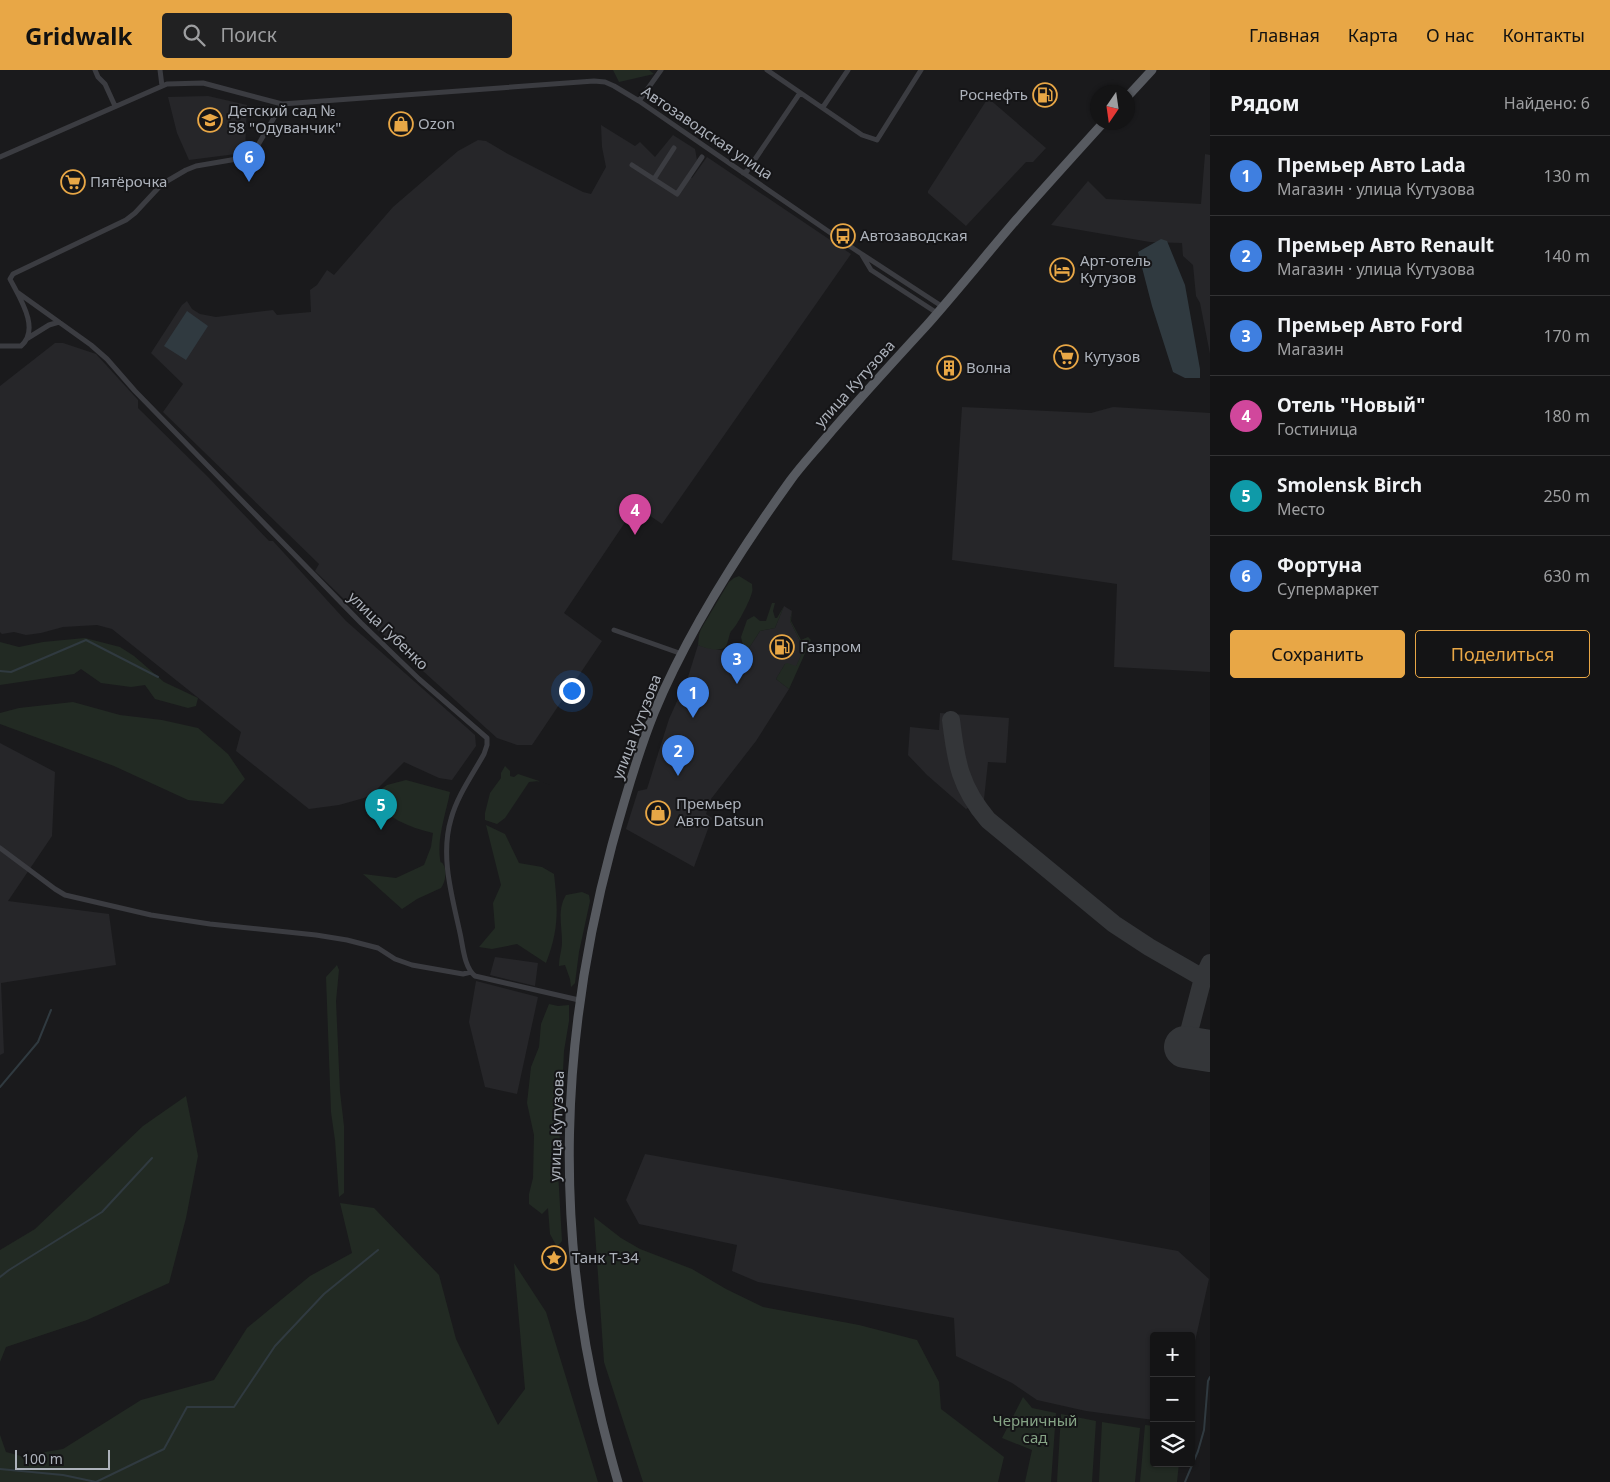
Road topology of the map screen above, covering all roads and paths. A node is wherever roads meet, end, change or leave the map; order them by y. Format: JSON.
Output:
{"nodes":[{"id":1,"x":95,"y":70,"type":"edge"},
{"id":2,"x":160,"y":70,"type":"edge"},
{"id":3,"x":661,"y":70,"type":"edge"},
{"id":4,"x":848,"y":70,"type":"edge"},
{"id":5,"x":921,"y":70,"type":"edge"},
{"id":6,"x":1152,"y":70,"type":"edge"},
{"id":7,"x":769,"y":71,"type":"edge"},
{"id":8,"x":162,"y":86,"type":"junction"},
{"id":9,"x":1135,"y":88,"type":"edge"},
{"id":10,"x":800,"y":93,"type":"junction"},
{"id":11,"x":639,"y":100,"type":"junction"},
{"id":12,"x":282,"y":104,"type":"junction"},
{"id":13,"x":115,"y":106,"type":"junction"},
{"id":14,"x":823,"y":107,"type":"junction"},
{"id":15,"x":1097,"y":130,"type":"edge"},
{"id":16,"x":674,"y":148,"type":"dead end"},
{"id":17,"x":0,"y":157,"type":"edge"},
{"id":18,"x":702,"y":157,"type":"dead end"},
{"id":19,"x":632,"y":165,"type":"dead end"},
{"id":20,"x":743,"y":173,"type":"junction"},
{"id":21,"x":654,"y":179,"type":"junction"},
{"id":22,"x":862,"y":254,"type":"junction"},
{"id":23,"x":17,"y":292,"type":"junction"},
{"id":24,"x":940,"y":310,"type":"junction"},
{"id":25,"x":58,"y":322,"type":"junction"},
{"id":26,"x":28,"y":338,"type":"junction"},
{"id":27,"x":0,"y":346,"type":"edge"},
{"id":28,"x":614,"y":630,"type":"dead end"},
{"id":29,"x":682,"y":654,"type":"junction"},
{"id":30,"x":0,"y":848,"type":"edge"},
{"id":31,"x":471,"y":972,"type":"junction"},
{"id":32,"x":579,"y":1000,"type":"junction"},
{"id":33,"x":618,"y":1482,"type":"edge"}],
"edges":[{"from":1,"to":13,"type":"street"},
{"from":2,"to":8,"type":"street"},
{"from":3,"to":11,"type":"street"},
{"from":4,"to":14,"type":"street"},
{"from":5,"to":14,"type":"street"},
{"from":6,"to":9,"type":"main road"},
{"from":7,"to":10,"type":"street"},
{"from":8,"to":12,"type":"street","name":"Автозаводская улица"},
{"from":8,"to":13,"type":"street","name":"Автозаводская улица"},
{"from":10,"to":14,"type":"street"},
{"from":10,"to":20,"type":"street"},
{"from":11,"to":12,"type":"street","name":"Автозаводская улица"},
{"from":11,"to":20,"type":"street","name":"Автозаводская улица"},
{"from":12,"to":23,"type":"street"},
{"from":13,"to":17,"type":"street","name":"Автозаводская улица"},
{"from":15,"to":24,"type":"main road","name":"улица Кутузова"},
{"from":16,"to":21,"type":"street"},
{"from":18,"to":21,"type":"street"},
{"from":19,"to":21,"type":"street"},
{"from":20,"to":22,"type":"street","name":"Автозаводская улица"},
{"from":22,"to":24,"type":"street","name":"Автозаводская улица"},
{"from":22,"to":24,"type":"street","name":"Автозаводская улица"},
{"from":23,"to":25,"type":"street","name":"улица Губенко"},
{"from":23,"to":26,"type":"street"},
{"from":24,"to":29,"type":"main road","name":"улица Кутузова"},
{"from":25,"to":26,"type":"street"},
{"from":25,"to":31,"type":"street","name":"улица Губенко"},
{"from":26,"to":27,"type":"street"},
{"from":28,"to":29,"type":"street"},
{"from":29,"to":32,"type":"main road","name":"улица Кутузова"},
{"from":30,"to":31,"type":"street"},
{"from":31,"to":32,"type":"street"},
{"from":32,"to":33,"type":"main road","name":"улица Кутузова"}]}
